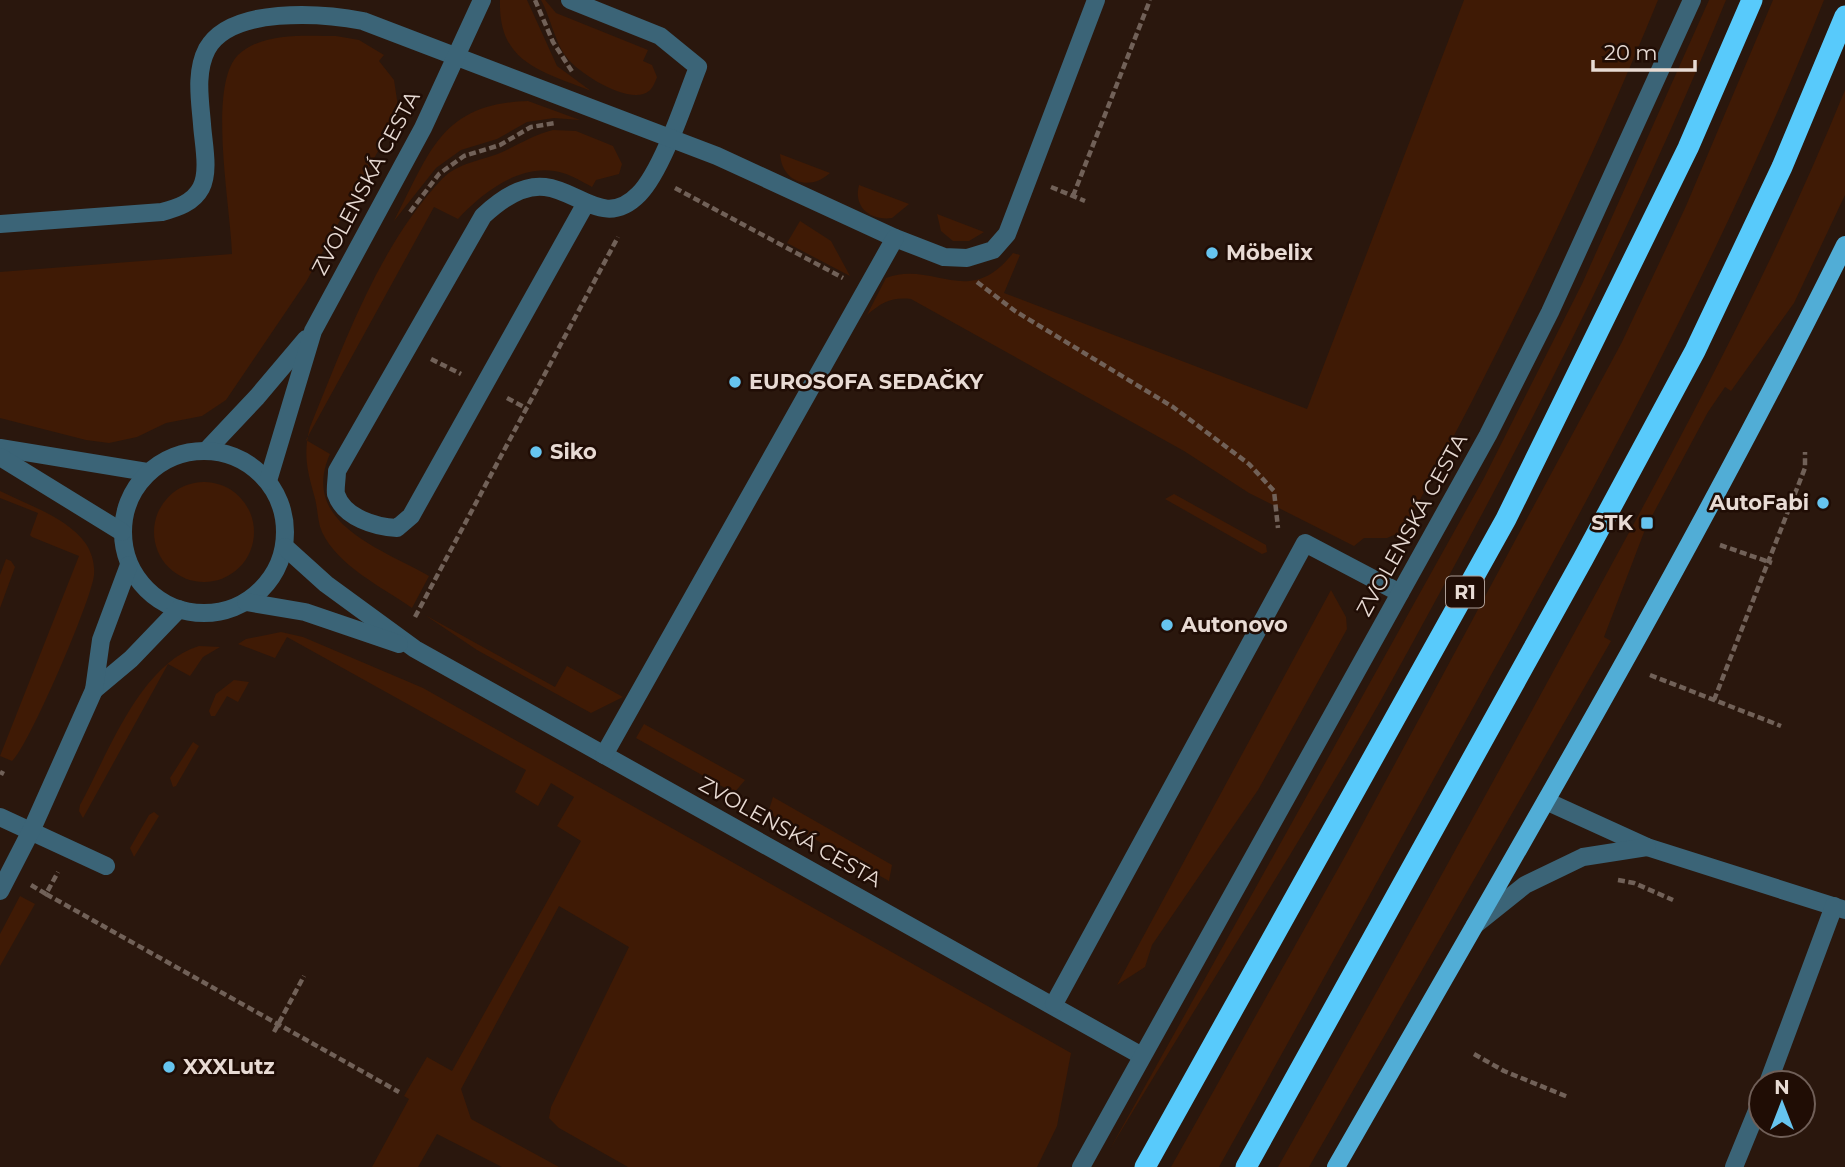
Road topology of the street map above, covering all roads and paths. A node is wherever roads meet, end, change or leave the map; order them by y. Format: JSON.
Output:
{"nodes":[{"id":1,"x":482,"y":0,"type":"edge"},
{"id":2,"x":535,"y":0,"type":"edge"},
{"id":3,"x":1096,"y":0,"type":"edge"},
{"id":4,"x":1150,"y":0,"type":"edge"},
{"id":5,"x":1692,"y":0,"type":"edge"},
{"id":6,"x":1752,"y":0,"type":"edge"},
{"id":7,"x":580,"y":2,"type":"edge"},
{"id":8,"x":612,"y":8,"type":"edge"},
{"id":9,"x":1845,"y":16,"type":"edge"},
{"id":10,"x":458,"y":56,"type":"junction"},
{"id":11,"x":582,"y":79,"type":"dead end"},
{"id":12,"x":568,"y":125,"type":"dead end"},
{"id":13,"x":670,"y":138,"type":"junction"},
{"id":14,"x":671,"y":186,"type":"dead end"},
{"id":15,"x":1073,"y":196,"type":"dead end"},
{"id":16,"x":586,"y":203,"type":"junction"},
{"id":17,"x":406,"y":217,"type":"dead end"},
{"id":18,"x":0,"y":224,"type":"edge"},
{"id":19,"x":618,"y":237,"type":"dead end"},
{"id":20,"x":895,"y":238,"type":"junction"},
{"id":21,"x":1845,"y":245,"type":"edge"},
{"id":22,"x":969,"y":258,"type":"junction"},
{"id":23,"x":865,"y":290,"type":"junction"},
{"id":24,"x":313,"y":331,"type":"junction"},
{"id":25,"x":408,"y":347,"type":"junction"},
{"id":26,"x":466,"y":377,"type":"dead end"},
{"id":27,"x":500,"y":394,"type":"dead end"},
{"id":28,"x":526,"y":408,"type":"junction"},
{"id":29,"x":0,"y":448,"type":"edge"},
{"id":30,"x":206,"y":450,"type":"junction"},
{"id":31,"x":1805,"y":452,"type":"dead end"},
{"id":32,"x":0,"y":457,"type":"edge"},
{"id":33,"x":147,"y":472,"type":"junction"},
{"id":34,"x":268,"y":481,"type":"junction"},
{"id":35,"x":1278,"y":528,"type":"dead end"},
{"id":36,"x":122,"y":533,"type":"junction"},
{"id":37,"x":1720,"y":545,"type":"dead end"},
{"id":38,"x":285,"y":547,"type":"junction"},
{"id":39,"x":1770,"y":563,"type":"junction"},
{"id":40,"x":129,"y":565,"type":"junction"},
{"id":41,"x":1400,"y":593,"type":"junction"},
{"id":42,"x":246,"y":602,"type":"junction"},
{"id":43,"x":179,"y":610,"type":"junction"},
{"id":44,"x":415,"y":618,"type":"dead end"},
{"id":45,"x":415,"y":649,"type":"junction"},
{"id":46,"x":1650,"y":675,"type":"dead end"},
{"id":47,"x":94,"y":690,"type":"junction"},
{"id":48,"x":1714,"y":701,"type":"junction"},
{"id":49,"x":1781,"y":726,"type":"dead end"},
{"id":50,"x":604,"y":755,"type":"junction"},
{"id":51,"x":1546,"y":801,"type":"junction"},
{"id":52,"x":0,"y":817,"type":"edge"},
{"id":53,"x":32,"y":829,"type":"junction"},
{"id":54,"x":1647,"y":847,"type":"junction"},
{"id":55,"x":106,"y":866,"type":"dead end"},
{"id":56,"x":61,"y":868,"type":"dead end"},
{"id":57,"x":1618,"y":880,"type":"dead end"},
{"id":58,"x":30,"y":884,"type":"dead end"},
{"id":59,"x":0,"y":891,"type":"edge"},
{"id":60,"x":46,"y":894,"type":"junction"},
{"id":61,"x":1673,"y":900,"type":"dead end"},
{"id":62,"x":1840,"y":908,"type":"edge"},
{"id":63,"x":1475,"y":925,"type":"junction"},
{"id":64,"x":304,"y":976,"type":"dead end"},
{"id":65,"x":1054,"y":1004,"type":"junction"},
{"id":66,"x":278,"y":1024,"type":"junction"},
{"id":67,"x":274,"y":1032,"type":"dead end"},
{"id":68,"x":1474,"y":1054,"type":"dead end"},
{"id":69,"x":1142,"y":1056,"type":"junction"},
{"id":70,"x":1774,"y":1069,"type":"edge"},
{"id":71,"x":399,"y":1092,"type":"dead end"},
{"id":72,"x":1568,"y":1097,"type":"dead end"},
{"id":73,"x":1747,"y":1135,"type":"edge"},
{"id":74,"x":1081,"y":1167,"type":"edge"},
{"id":75,"x":1144,"y":1167,"type":"edge"},
{"id":76,"x":1246,"y":1167,"type":"edge"},
{"id":77,"x":1336,"y":1167,"type":"edge"},
{"id":78,"x":1734,"y":1167,"type":"edge"}],
"edges":[{"from":1,"to":10,"type":"street","name":"ZVOLENSKÁ CESTA"},
{"from":2,"to":11,"type":"path"},
{"from":3,"to":22,"type":"street"},
{"from":4,"to":15,"type":"path"},
{"from":5,"to":41,"type":"street","name":"ZVOLENSKÁ CESTA"},
{"from":6,"to":75,"type":"highway","number":"R1"},
{"from":7,"to":8,"type":"street"},
{"from":8,"to":13,"type":"street"},
{"from":9,"to":76,"type":"highway"},
{"from":10,"to":13,"type":"street"},
{"from":10,"to":18,"type":"street"},
{"from":10,"to":24,"type":"street","name":"ZVOLENSKÁ CESTA"},
{"from":12,"to":17,"type":"path"},
{"from":13,"to":16,"type":"street"},
{"from":13,"to":20,"type":"street"},
{"from":14,"to":23,"type":"path"},
{"from":16,"to":25,"type":"street"},
{"from":16,"to":25,"type":"street"},
{"from":19,"to":28,"type":"path"},
{"from":20,"to":22,"type":"street"},
{"from":20,"to":23,"type":"street"},
{"from":21,"to":51,"type":"main road"},
{"from":22,"to":35,"type":"path"},
{"from":23,"to":50,"type":"street"},
{"from":24,"to":30,"type":"street","name":"ZVOLENSKÁ CESTA"},
{"from":24,"to":34,"type":"street","name":"ZVOLENSKÁ CESTA"},
{"from":25,"to":26,"type":"path"},
{"from":27,"to":28,"type":"path"},
{"from":28,"to":44,"type":"path"},
{"from":29,"to":33,"type":"street"},
{"from":30,"to":33,"type":"street","name":"ZVOLENSKÁ CESTA"},
{"from":30,"to":34,"type":"street","name":"ZVOLENSKÁ CESTA"},
{"from":31,"to":39,"type":"path"},
{"from":32,"to":36,"type":"street"},
{"from":33,"to":36,"type":"street","name":"ZVOLENSKÁ CESTA"},
{"from":34,"to":38,"type":"street","name":"ZVOLENSKÁ CESTA"},
{"from":36,"to":40,"type":"street","name":"ZVOLENSKÁ CESTA"},
{"from":37,"to":39,"type":"path"},
{"from":38,"to":42,"type":"street","name":"ZVOLENSKÁ CESTA"},
{"from":38,"to":45,"type":"street","name":"ZVOLENSKÁ CESTA"},
{"from":39,"to":48,"type":"path"},
{"from":40,"to":43,"type":"street","name":"ZVOLENSKÁ CESTA"},
{"from":40,"to":47,"type":"street"},
{"from":41,"to":65,"type":"street"},
{"from":41,"to":69,"type":"street","name":"ZVOLENSKÁ CESTA"},
{"from":42,"to":43,"type":"street","name":"ZVOLENSKÁ CESTA"},
{"from":42,"to":45,"type":"street","name":"ZVOLENSKÁ CESTA"},
{"from":43,"to":47,"type":"street"},
{"from":45,"to":50,"type":"street","name":"ZVOLENSKÁ CESTA"},
{"from":46,"to":48,"type":"path"},
{"from":47,"to":53,"type":"street"},
{"from":48,"to":49,"type":"path"},
{"from":50,"to":65,"type":"street","name":"ZVOLENSKÁ CESTA"},
{"from":51,"to":54,"type":"street"},
{"from":51,"to":63,"type":"main road"},
{"from":52,"to":53,"type":"street"},
{"from":53,"to":55,"type":"street"},
{"from":53,"to":59,"type":"street"},
{"from":54,"to":62,"type":"street"},
{"from":54,"to":63,"type":"street"},
{"from":56,"to":60,"type":"path"},
{"from":57,"to":61,"type":"path"},
{"from":58,"to":60,"type":"path"},
{"from":60,"to":66,"type":"path"},
{"from":62,"to":70,"type":"street"},
{"from":63,"to":77,"type":"main road"},
{"from":64,"to":66,"type":"path"},
{"from":65,"to":69,"type":"street","name":"ZVOLENSKÁ CESTA"},
{"from":66,"to":67,"type":"path"},
{"from":66,"to":71,"type":"path"},
{"from":68,"to":72,"type":"path"},
{"from":69,"to":74,"type":"street","name":"ZVOLENSKÁ CESTA"},
{"from":73,"to":78,"type":"street"}]}
